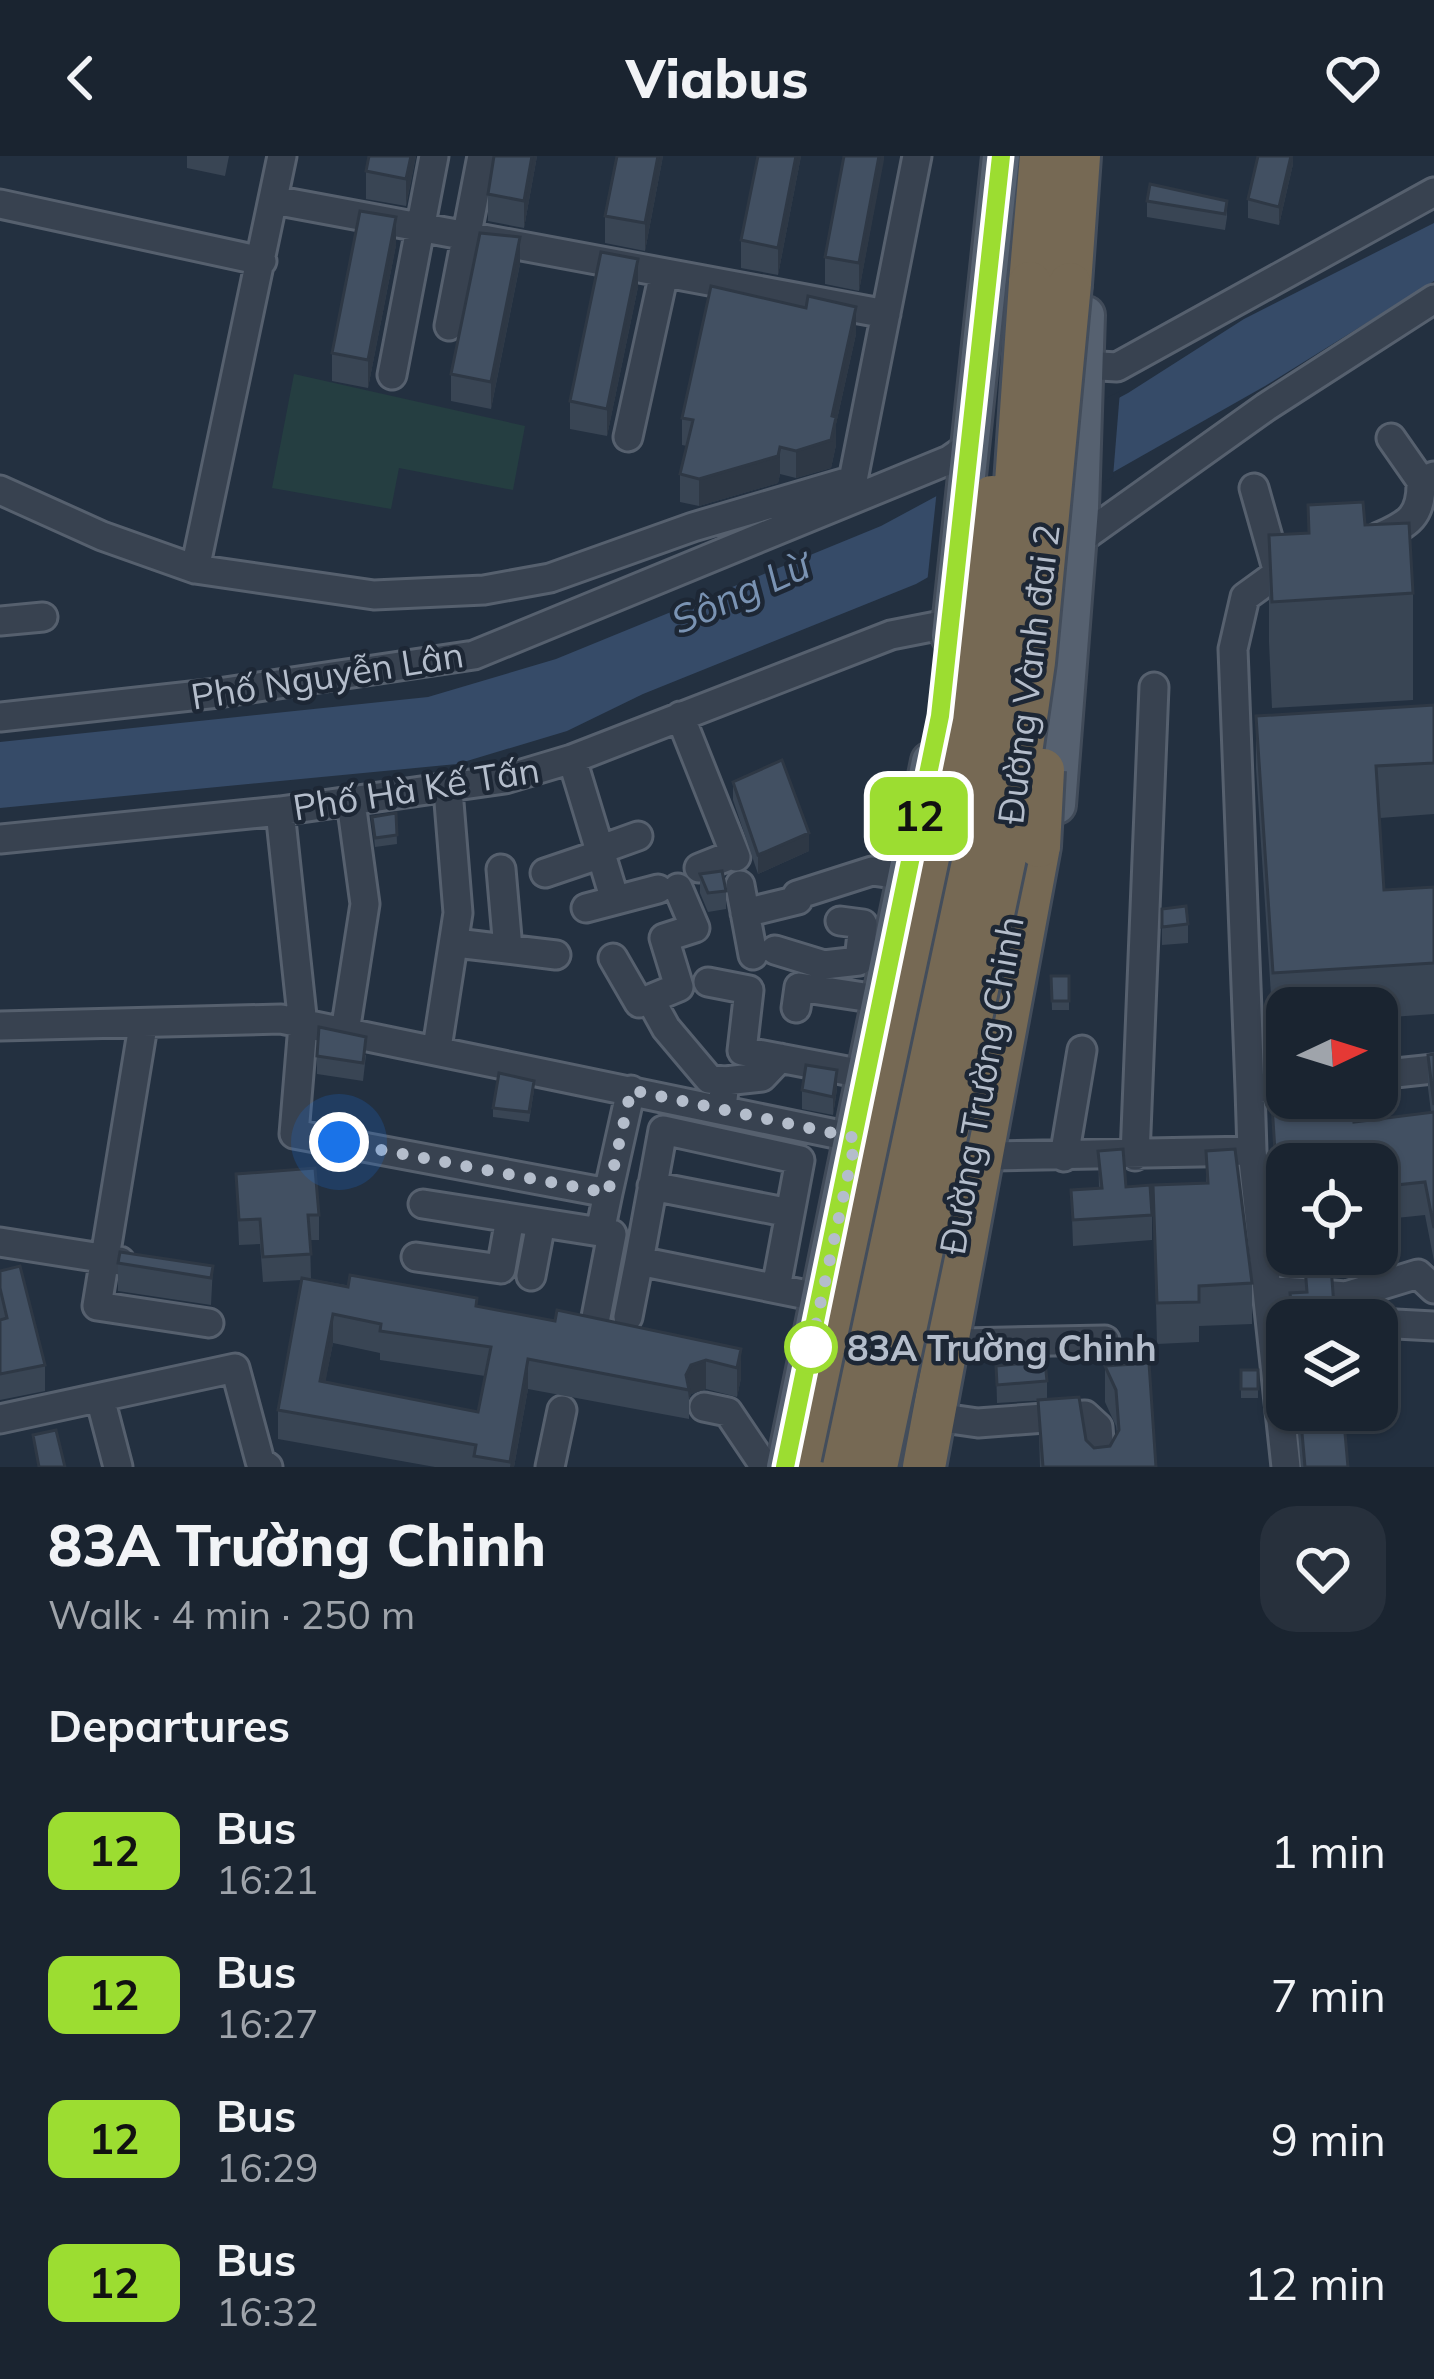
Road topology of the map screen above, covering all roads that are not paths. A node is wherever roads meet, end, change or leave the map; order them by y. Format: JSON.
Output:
{"nodes":[{"id":1,"x":282,"y":156,"type":"edge"},
{"id":2,"x":434,"y":156,"type":"edge"},
{"id":3,"x":482,"y":156,"type":"edge"},
{"id":4,"x":917,"y":156,"type":"edge"},
{"id":5,"x":1001,"y":156,"type":"edge"},
{"id":6,"x":1041,"y":156,"type":"edge"},
{"id":7,"x":1079,"y":156,"type":"edge"},
{"id":8,"x":1096,"y":156,"type":"edge"},
{"id":9,"x":1434,"y":192,"type":"edge"},
{"id":10,"x":274,"y":200,"type":"junction"},
{"id":11,"x":0,"y":204,"type":"edge"},
{"id":12,"x":422,"y":228,"type":"junction"},
{"id":13,"x":468,"y":236,"type":"junction"},
{"id":14,"x":262,"y":261,"type":"junction"},
{"id":15,"x":664,"y":273,"type":"junction"},
{"id":16,"x":1050,"y":284,"type":"junction"},
{"id":17,"x":1434,"y":299,"type":"edge"},
{"id":18,"x":886,"y":314,"type":"junction"},
{"id":19,"x":449,"y":326,"type":"dead end"},
{"id":20,"x":1083,"y":365,"type":"junction"},
{"id":21,"x":392,"y":375,"type":"dead end"},
{"id":22,"x":628,"y":437,"type":"dead end"},
{"id":23,"x":1391,"y":438,"type":"dead end"},
{"id":24,"x":972,"y":444,"type":"junction"},
{"id":25,"x":1428,"y":478,"type":"edge"},
{"id":26,"x":857,"y":488,"type":"junction"},
{"id":27,"x":1254,"y":488,"type":"dead end"},
{"id":28,"x":0,"y":490,"type":"edge"},
{"id":29,"x":1079,"y":524,"type":"junction"},
{"id":30,"x":1359,"y":545,"type":"edge"},
{"id":31,"x":1313,"y":553,"type":"edge"},
{"id":32,"x":195,"y":568,"type":"junction"},
{"id":33,"x":1277,"y":569,"type":"junction"},
{"id":34,"x":954,"y":609,"type":"junction"},
{"id":35,"x":43,"y":617,"type":"dead end"},
{"id":36,"x":0,"y":621,"type":"edge"},
{"id":37,"x":1154,"y":687,"type":"dead end"},
{"id":38,"x":1061,"y":706,"type":"junction"},
{"id":39,"x":0,"y":716,"type":"edge"},
{"id":40,"x":680,"y":716,"type":"junction"},
{"id":41,"x":940,"y":716,"type":"junction"},
{"id":42,"x":572,"y":759,"type":"junction"},
{"id":43,"x":448,"y":790,"type":"junction"},
{"id":44,"x":351,"y":802,"type":"junction"},
{"id":45,"x":280,"y":811,"type":"junction"},
{"id":46,"x":638,"y":836,"type":"dead end"},
{"id":47,"x":0,"y":839,"type":"edge"},
{"id":48,"x":600,"y":852,"type":"junction"},
{"id":49,"x":501,"y":869,"type":"dead end"},
{"id":50,"x":544,"y":873,"type":"dead end"},
{"id":51,"x":908,"y":876,"type":"junction"},
{"id":52,"x":678,"y":882,"type":"junction"},
{"id":53,"x":615,"y":901,"type":"junction"},
{"id":54,"x":586,"y":908,"type":"dead end"},
{"id":55,"x":865,"y":937,"type":"junction"},
{"id":56,"x":456,"y":943,"type":"junction"},
{"id":57,"x":508,"y":949,"type":"junction"},
{"id":58,"x":556,"y":955,"type":"dead end"},
{"id":59,"x":613,"y":958,"type":"dead end"},
{"id":60,"x":709,"y":982,"type":"dead end"},
{"id":61,"x":650,"y":999,"type":"junction"},
{"id":62,"x":884,"y":1000,"type":"junction"},
{"id":63,"x":796,"y":1008,"type":"dead end"},
{"id":64,"x":303,"y":1025,"type":"junction"},
{"id":65,"x":0,"y":1026,"type":"edge"},
{"id":66,"x":143,"y":1026,"type":"junction"},
{"id":67,"x":345,"y":1032,"type":"junction"},
{"id":68,"x":915,"y":1042,"type":"junction"},
{"id":69,"x":437,"y":1048,"type":"junction"},
{"id":70,"x":1082,"y":1050,"type":"dead end"},
{"id":71,"x":988,"y":1054,"type":"junction"},
{"id":72,"x":780,"y":1058,"type":"junction"},
{"id":73,"x":1434,"y":1069,"type":"edge"},
{"id":74,"x":1398,"y":1073,"type":"edge"},
{"id":75,"x":868,"y":1075,"type":"junction"},
{"id":76,"x":1266,"y":1087,"type":"edge"},
{"id":77,"x":1250,"y":1089,"type":"junction"},
{"id":78,"x":631,"y":1090,"type":"junction"},
{"id":79,"x":724,"y":1095,"type":"junction"},
{"id":80,"x":856,"y":1138,"type":"junction"},
{"id":81,"x":1252,"y":1151,"type":"junction"},
{"id":82,"x":994,"y":1156,"type":"junction"},
{"id":83,"x":1135,"y":1156,"type":"junction"},
{"id":84,"x":1064,"y":1157,"type":"junction"},
{"id":85,"x":652,"y":1186,"type":"junction"},
{"id":86,"x":608,"y":1193,"type":"junction"},
{"id":87,"x":423,"y":1204,"type":"dead end"},
{"id":88,"x":790,"y":1213,"type":"junction"},
{"id":89,"x":510,"y":1218,"type":"junction"},
{"id":90,"x":541,"y":1223,"type":"junction"},
{"id":91,"x":600,"y":1232,"type":"junction"},
{"id":92,"x":0,"y":1242,"type":"edge"},
{"id":93,"x":416,"y":1257,"type":"dead end"},
{"id":94,"x":105,"y":1258,"type":"junction"},
{"id":95,"x":639,"y":1261,"type":"junction"},
{"id":96,"x":149,"y":1265,"type":"edge"},
{"id":97,"x":531,"y":1276,"type":"dead end"},
{"id":98,"x":776,"y":1288,"type":"junction"},
{"id":99,"x":1434,"y":1288,"type":"edge"},
{"id":100,"x":1268,"y":1290,"type":"junction"},
{"id":101,"x":1346,"y":1296,"type":"junction"},
{"id":102,"x":822,"y":1298,"type":"junction"},
{"id":103,"x":1347,"y":1299,"type":"edge"},
{"id":104,"x":596,"y":1317,"type":"edge"},
{"id":105,"x":628,"y":1317,"type":"dead end"},
{"id":106,"x":208,"y":1322,"type":"dead end"},
{"id":107,"x":1398,"y":1324,"type":"edge"},
{"id":108,"x":1434,"y":1326,"type":"edge"},
{"id":109,"x":1105,"y":1340,"type":"dead end"},
{"id":110,"x":962,"y":1343,"type":"junction"},
{"id":111,"x":100,"y":1398,"type":"junction"},
{"id":112,"x":704,"y":1407,"type":"dead end"},
{"id":113,"x":562,"y":1410,"type":"dead end"},
{"id":114,"x":942,"y":1417,"type":"junction"},
{"id":115,"x":0,"y":1419,"type":"edge"},
{"id":116,"x":118,"y":1467,"type":"edge"},
{"id":117,"x":268,"y":1467,"type":"edge"},
{"id":118,"x":550,"y":1467,"type":"edge"},
{"id":119,"x":765,"y":1467,"type":"edge"},
{"id":120,"x":785,"y":1467,"type":"edge"},
{"id":121,"x":814,"y":1467,"type":"edge"},
{"id":122,"x":830,"y":1467,"type":"edge"},
{"id":123,"x":844,"y":1467,"type":"edge"},
{"id":124,"x":875,"y":1467,"type":"edge"},
{"id":125,"x":909,"y":1467,"type":"edge"},
{"id":126,"x":924,"y":1467,"type":"edge"},
{"id":127,"x":940,"y":1467,"type":"edge"},
{"id":128,"x":1100,"y":1467,"type":"edge"},
{"id":129,"x":1286,"y":1467,"type":"edge"}],
"edges":[{"from":1,"to":10,"type":"street"},
{"from":2,"to":12,"type":"street"},
{"from":3,"to":13,"type":"street"},
{"from":4,"to":18,"type":"street"},
{"from":5,"to":24,"type":"main road","name":"Đường Trường Chinh"},
{"from":6,"to":16,"type":"highway","name":"Đường Vành đai 2"},
{"from":7,"to":16,"type":"highway","name":"Đường Vành đai 2"},
{"from":8,"to":20,"type":"main road","name":"Đường Trường Chinh"},
{"from":9,"to":20,"type":"street"},
{"from":10,"to":12,"type":"street"},
{"from":10,"to":14,"type":"street"},
{"from":11,"to":14,"type":"street"},
{"from":12,"to":13,"type":"street"},
{"from":12,"to":21,"type":"street"},
{"from":13,"to":15,"type":"street"},
{"from":13,"to":19,"type":"street"},
{"from":14,"to":32,"type":"street"},
{"from":15,"to":18,"type":"street"},
{"from":15,"to":22,"type":"street"},
{"from":16,"to":114,"type":"highway","bridge":true},
{"from":16,"to":121,"type":"highway","bridge":true},
{"from":16,"to":123,"type":"highway","name":"Đường Vành đai 2","bridge":true},
{"from":16,"to":124,"type":"highway","name":"Đường Vành đai 2","bridge":true},
{"from":17,"to":29,"type":"street"},
{"from":18,"to":26,"type":"street"},
{"from":20,"to":29,"type":"main road","name":"Đường Trường Chinh"},
{"from":23,"to":25,"type":"street"},
{"from":24,"to":26,"type":"street","name":"Phố Nguyễn Lân"},
{"from":24,"to":34,"type":"main road","name":"Đường Trường Chinh"},
{"from":25,"to":30,"type":"street"},
{"from":26,"to":32,"type":"street"},
{"from":26,"to":39,"type":"street","name":"Phố Nguyễn Lân"},
{"from":27,"to":33,"type":"street"},
{"from":28,"to":32,"type":"street"},
{"from":29,"to":38,"type":"main road","name":"Đường Trường Chinh"},
{"from":31,"to":33,"type":"street"},
{"from":33,"to":77,"type":"street"},
{"from":34,"to":40,"type":"street","name":"Phố Hà Kế Tấn"},
{"from":34,"to":41,"type":"main road","name":"Đường Trường Chinh"},
{"from":35,"to":36,"type":"street"},
{"from":37,"to":83,"type":"street"},
{"from":38,"to":71,"type":"main road","name":"Đường Trường Chinh"},
{"from":38,"to":82,"type":"main road","name":"Đường Trường Chinh"},
{"from":40,"to":42,"type":"street","name":"Phố Hà Kế Tấn"},
{"from":40,"to":52,"type":"street"},
{"from":41,"to":51,"type":"main road","name":"Đường Trường Chinh"},
{"from":41,"to":68,"type":"main road","name":"Đường Trường Chinh"},
{"from":42,"to":43,"type":"street","name":"Phố Hà Kế Tấn"},
{"from":42,"to":48,"type":"street"},
{"from":43,"to":44,"type":"street","name":"Phố Hà Kế Tấn"},
{"from":43,"to":56,"type":"street"},
{"from":44,"to":45,"type":"street","name":"Phố Hà Kế Tấn"},
{"from":44,"to":67,"type":"street"},
{"from":45,"to":47,"type":"street","name":"Phố Hà Kế Tấn"},
{"from":45,"to":64,"type":"street"},
{"from":46,"to":48,"type":"street"},
{"from":48,"to":50,"type":"street"},
{"from":48,"to":53,"type":"street"},
{"from":49,"to":57,"type":"street"},
{"from":51,"to":55,"type":"main road","name":"Đường Trường Chinh"},
{"from":51,"to":55,"type":"street"},
{"from":52,"to":53,"type":"street"},
{"from":52,"to":61,"type":"street"},
{"from":53,"to":54,"type":"street"},
{"from":55,"to":62,"type":"main road","name":"Đường Trường Chinh"},
{"from":56,"to":57,"type":"street"},
{"from":56,"to":69,"type":"street"},
{"from":57,"to":58,"type":"street"},
{"from":59,"to":61,"type":"street"},
{"from":60,"to":72,"type":"street"},
{"from":61,"to":79,"type":"street"},
{"from":62,"to":63,"type":"street"},
{"from":62,"to":75,"type":"main road","name":"Đường Trường Chinh"},
{"from":64,"to":66,"type":"street"},
{"from":64,"to":67,"type":"street"},
{"from":64,"to":86,"type":"street"},
{"from":65,"to":66,"type":"street"},
{"from":66,"to":94,"type":"street"},
{"from":67,"to":69,"type":"street"},
{"from":68,"to":71,"type":"main road"},
{"from":68,"to":122,"type":"main road","name":"Đường Trường Chinh"},
{"from":69,"to":78,"type":"street"},
{"from":70,"to":84,"type":"street"},
{"from":71,"to":125,"type":"main road","name":"Đường Trường Chinh"},
{"from":72,"to":75,"type":"street"},
{"from":72,"to":79,"type":"street"},
{"from":73,"to":74,"type":"street"},
{"from":75,"to":80,"type":"main road","name":"Đường Trường Chinh"},
{"from":76,"to":77,"type":"street"},
{"from":77,"to":81,"type":"street"},
{"from":78,"to":79,"type":"street"},
{"from":78,"to":86,"type":"street"},
{"from":79,"to":80,"type":"street"},
{"from":80,"to":102,"type":"main road","name":"Đường Trường Chinh"},
{"from":81,"to":83,"type":"street"},
{"from":81,"to":100,"type":"street"},
{"from":82,"to":84,"type":"street"},
{"from":82,"to":110,"type":"main road","name":"Đường Trường Chinh"},
{"from":83,"to":84,"type":"street"},
{"from":85,"to":88,"type":"street"},
{"from":85,"to":88,"type":"street"},
{"from":85,"to":95,"type":"street"},
{"from":86,"to":91,"type":"street"},
{"from":87,"to":89,"type":"street"},
{"from":88,"to":98,"type":"street"},
{"from":89,"to":90,"type":"street"},
{"from":89,"to":93,"type":"street"},
{"from":90,"to":91,"type":"street"},
{"from":90,"to":97,"type":"street"},
{"from":91,"to":104,"type":"street"},
{"from":92,"to":94,"type":"street"},
{"from":94,"to":96,"type":"street"},
{"from":94,"to":106,"type":"street"},
{"from":95,"to":98,"type":"street"},
{"from":95,"to":105,"type":"street"},
{"from":98,"to":102,"type":"street"},
{"from":99,"to":101,"type":"street"},
{"from":100,"to":101,"type":"street"},
{"from":100,"to":129,"type":"street"},
{"from":101,"to":103,"type":"street"},
{"from":102,"to":120,"type":"main road","name":"Đường Trường Chinh"},
{"from":107,"to":108,"type":"street"},
{"from":109,"to":110,"type":"street"},
{"from":110,"to":114,"type":"main road","name":"Đường Trường Chinh"},
{"from":111,"to":115,"type":"street"},
{"from":111,"to":116,"type":"street"},
{"from":111,"to":117,"type":"street"},
{"from":112,"to":119,"type":"street"},
{"from":113,"to":118,"type":"street"},
{"from":114,"to":126,"type":"highway"},
{"from":114,"to":127,"type":"main road","name":"Đường Trường Chinh"},
{"from":114,"to":128,"type":"street"}]}
